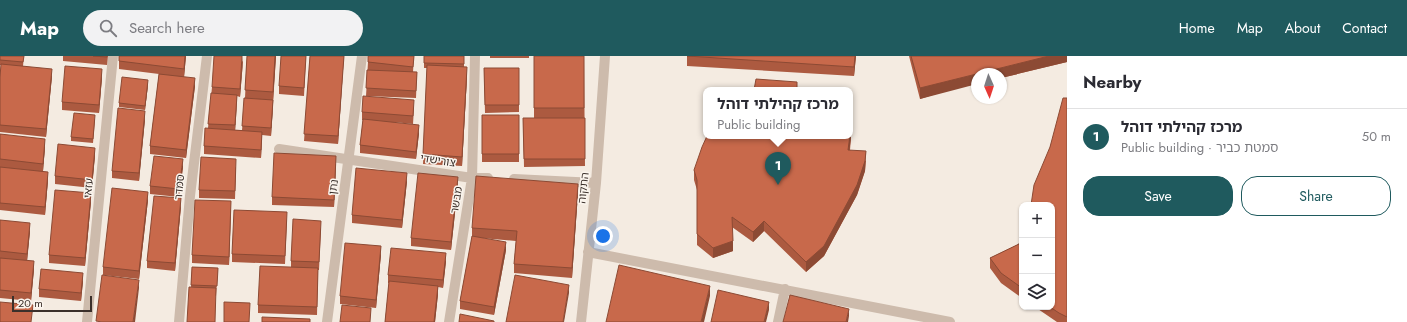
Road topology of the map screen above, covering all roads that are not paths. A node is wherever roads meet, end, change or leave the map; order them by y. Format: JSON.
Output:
{"nodes":[{"id":1,"x":113,"y":56,"type":"edge"},
{"id":2,"x":207,"y":56,"type":"edge"},
{"id":3,"x":362,"y":56,"type":"edge"},
{"id":4,"x":475,"y":56,"type":"edge"},
{"id":5,"x":605,"y":56,"type":"edge"},
{"id":6,"x":278,"y":149,"type":"dead end"},
{"id":7,"x":349,"y":158,"type":"junction"},
{"id":8,"x":472,"y":178,"type":"junction"},
{"id":9,"x":596,"y":183,"type":"junction"},
{"id":10,"x":588,"y":252,"type":"junction"},
{"id":11,"x":785,"y":289,"type":"junction"},
{"id":12,"x":87,"y":322,"type":"edge"},
{"id":13,"x":179,"y":322,"type":"edge"},
{"id":14,"x":327,"y":322,"type":"edge"},
{"id":15,"x":449,"y":322,"type":"edge"},
{"id":16,"x":581,"y":322,"type":"edge"},
{"id":17,"x":778,"y":322,"type":"edge"},
{"id":18,"x":950,"y":322,"type":"edge"}],
"edges":[{"from":1,"to":12,"type":"street","name":"עזאי"},
{"from":2,"to":13,"type":"street","name":"סמדר"},
{"from":3,"to":7,"type":"street","name":"נתן"},
{"from":4,"to":8,"type":"street","name":"מבשר"},
{"from":5,"to":9,"type":"street","name":"התקוה"},
{"from":6,"to":7,"type":"street","name":"צורישדי"},
{"from":7,"to":8,"type":"street","name":"צורישדי"},
{"from":7,"to":14,"type":"street","name":"נתן"},
{"from":8,"to":9,"type":"street","name":"צורישדי"},
{"from":8,"to":15,"type":"street","name":"מבשר"},
{"from":9,"to":10,"type":"street","name":"התקוה"},
{"from":10,"to":11,"type":"street"},
{"from":10,"to":16,"type":"street","name":"התקוה"},
{"from":11,"to":17,"type":"street"},
{"from":11,"to":18,"type":"street"}]}
